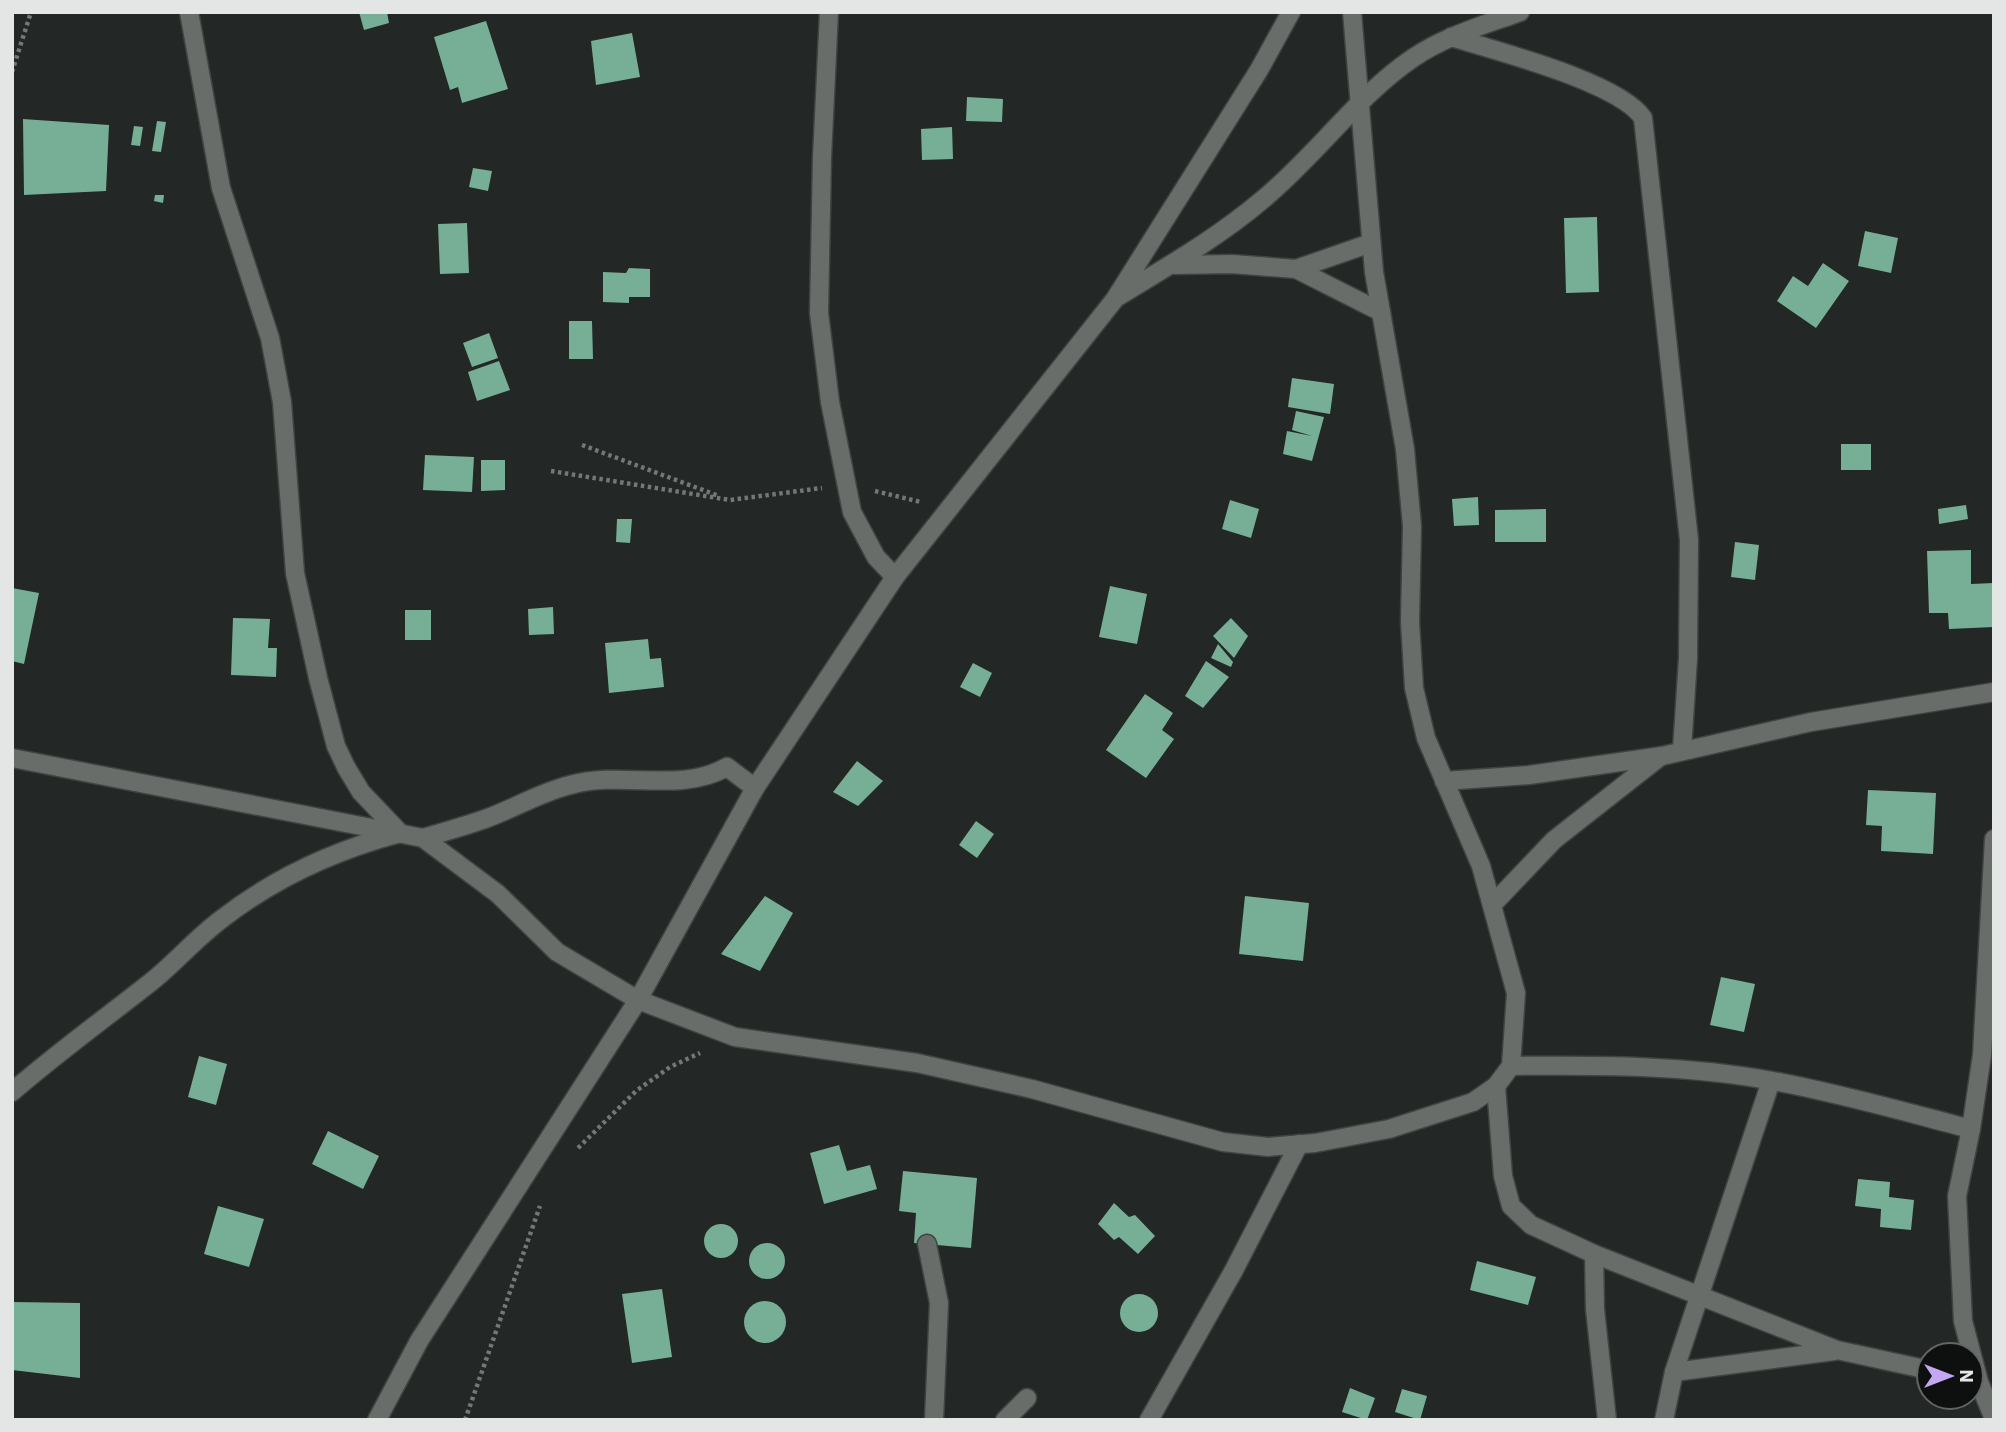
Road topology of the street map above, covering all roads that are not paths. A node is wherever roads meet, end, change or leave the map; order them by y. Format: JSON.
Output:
{"nodes":[{"id":1,"x":189,"y":12,"type":"edge"},
{"id":2,"x":830,"y":12,"type":"edge"},
{"id":3,"x":1292,"y":12,"type":"edge"},
{"id":4,"x":1352,"y":12,"type":"edge"},
{"id":5,"x":1520,"y":12,"type":"edge"},
{"id":6,"x":1451,"y":37,"type":"junction"},
{"id":7,"x":1359,"y":107,"type":"junction"},
{"id":8,"x":1371,"y":243,"type":"junction"},
{"id":9,"x":1174,"y":265,"type":"junction"},
{"id":10,"x":1296,"y":269,"type":"junction"},
{"id":11,"x":1115,"y":299,"type":"junction"},
{"id":12,"x":1381,"y":312,"type":"junction"},
{"id":13,"x":895,"y":577,"type":"junction"},
{"id":14,"x":1994,"y":692,"type":"edge"},
{"id":15,"x":1682,"y":750,"type":"junction"},
{"id":16,"x":1662,"y":756,"type":"junction"},
{"id":17,"x":12,"y":758,"type":"edge"},
{"id":18,"x":1444,"y":781,"type":"junction"},
{"id":19,"x":755,"y":788,"type":"junction"},
{"id":20,"x":400,"y":832,"type":"junction"},
{"id":21,"x":423,"y":838,"type":"junction"},
{"id":22,"x":1994,"y":839,"type":"edge"},
{"id":23,"x":1493,"y":904,"type":"junction"},
{"id":24,"x":638,"y":1000,"type":"junction"},
{"id":25,"x":1510,"y":1066,"type":"junction"},
{"id":26,"x":1771,"y":1081,"type":"junction"},
{"id":27,"x":1496,"y":1086,"type":"junction"},
{"id":28,"x":12,"y":1092,"type":"edge"},
{"id":29,"x":1971,"y":1129,"type":"junction"},
{"id":30,"x":1299,"y":1144,"type":"junction"},
{"id":31,"x":927,"y":1244,"type":"dead end"},
{"id":32,"x":1594,"y":1254,"type":"junction"},
{"id":33,"x":1700,"y":1296,"type":"junction"},
{"id":34,"x":1969,"y":1341,"type":"edge"},
{"id":35,"x":1837,"y":1350,"type":"junction"},
{"id":36,"x":1915,"y":1367,"type":"edge"},
{"id":37,"x":1674,"y":1372,"type":"junction"},
{"id":38,"x":1985,"y":1394,"type":"edge"},
{"id":39,"x":1027,"y":1398,"type":"dead end"},
{"id":40,"x":1994,"y":1419,"type":"edge"},
{"id":41,"x":377,"y":1420,"type":"edge"},
{"id":42,"x":934,"y":1420,"type":"edge"},
{"id":43,"x":1005,"y":1420,"type":"edge"},
{"id":44,"x":1149,"y":1420,"type":"edge"},
{"id":45,"x":1607,"y":1420,"type":"edge"},
{"id":46,"x":1664,"y":1420,"type":"edge"}],
"edges":[{"from":1,"to":20,"type":"street"},
{"from":2,"to":13,"type":"street"},
{"from":3,"to":11,"type":"street"},
{"from":4,"to":7,"type":"street"},
{"from":5,"to":6,"type":"street"},
{"from":6,"to":7,"type":"street"},
{"from":6,"to":15,"type":"street"},
{"from":7,"to":8,"type":"street"},
{"from":7,"to":9,"type":"street"},
{"from":8,"to":10,"type":"street"},
{"from":8,"to":12,"type":"street"},
{"from":9,"to":10,"type":"street"},
{"from":9,"to":11,"type":"street"},
{"from":10,"to":12,"type":"street"},
{"from":11,"to":13,"type":"street"},
{"from":12,"to":18,"type":"street"},
{"from":13,"to":19,"type":"street"},
{"from":14,"to":15,"type":"street"},
{"from":15,"to":16,"type":"street"},
{"from":16,"to":18,"type":"street"},
{"from":16,"to":23,"type":"street"},
{"from":17,"to":20,"type":"street"},
{"from":18,"to":23,"type":"street"},
{"from":19,"to":21,"type":"street"},
{"from":19,"to":24,"type":"street"},
{"from":20,"to":21,"type":"street"},
{"from":20,"to":28,"type":"street"},
{"from":21,"to":24,"type":"street"},
{"from":22,"to":29,"type":"street"},
{"from":23,"to":25,"type":"street"},
{"from":24,"to":30,"type":"street"},
{"from":24,"to":41,"type":"street"},
{"from":25,"to":26,"type":"street"},
{"from":25,"to":27,"type":"street"},
{"from":26,"to":29,"type":"street"},
{"from":26,"to":33,"type":"street"},
{"from":27,"to":30,"type":"street"},
{"from":27,"to":32,"type":"street"},
{"from":29,"to":34,"type":"street"},
{"from":30,"to":44,"type":"street"},
{"from":31,"to":42,"type":"street"},
{"from":32,"to":33,"type":"street"},
{"from":32,"to":45,"type":"street"},
{"from":33,"to":35,"type":"street"},
{"from":33,"to":37,"type":"street"},
{"from":35,"to":36,"type":"street"},
{"from":35,"to":37,"type":"street"},
{"from":37,"to":46,"type":"street"},
{"from":38,"to":40,"type":"street"},
{"from":39,"to":43,"type":"street"}]}
